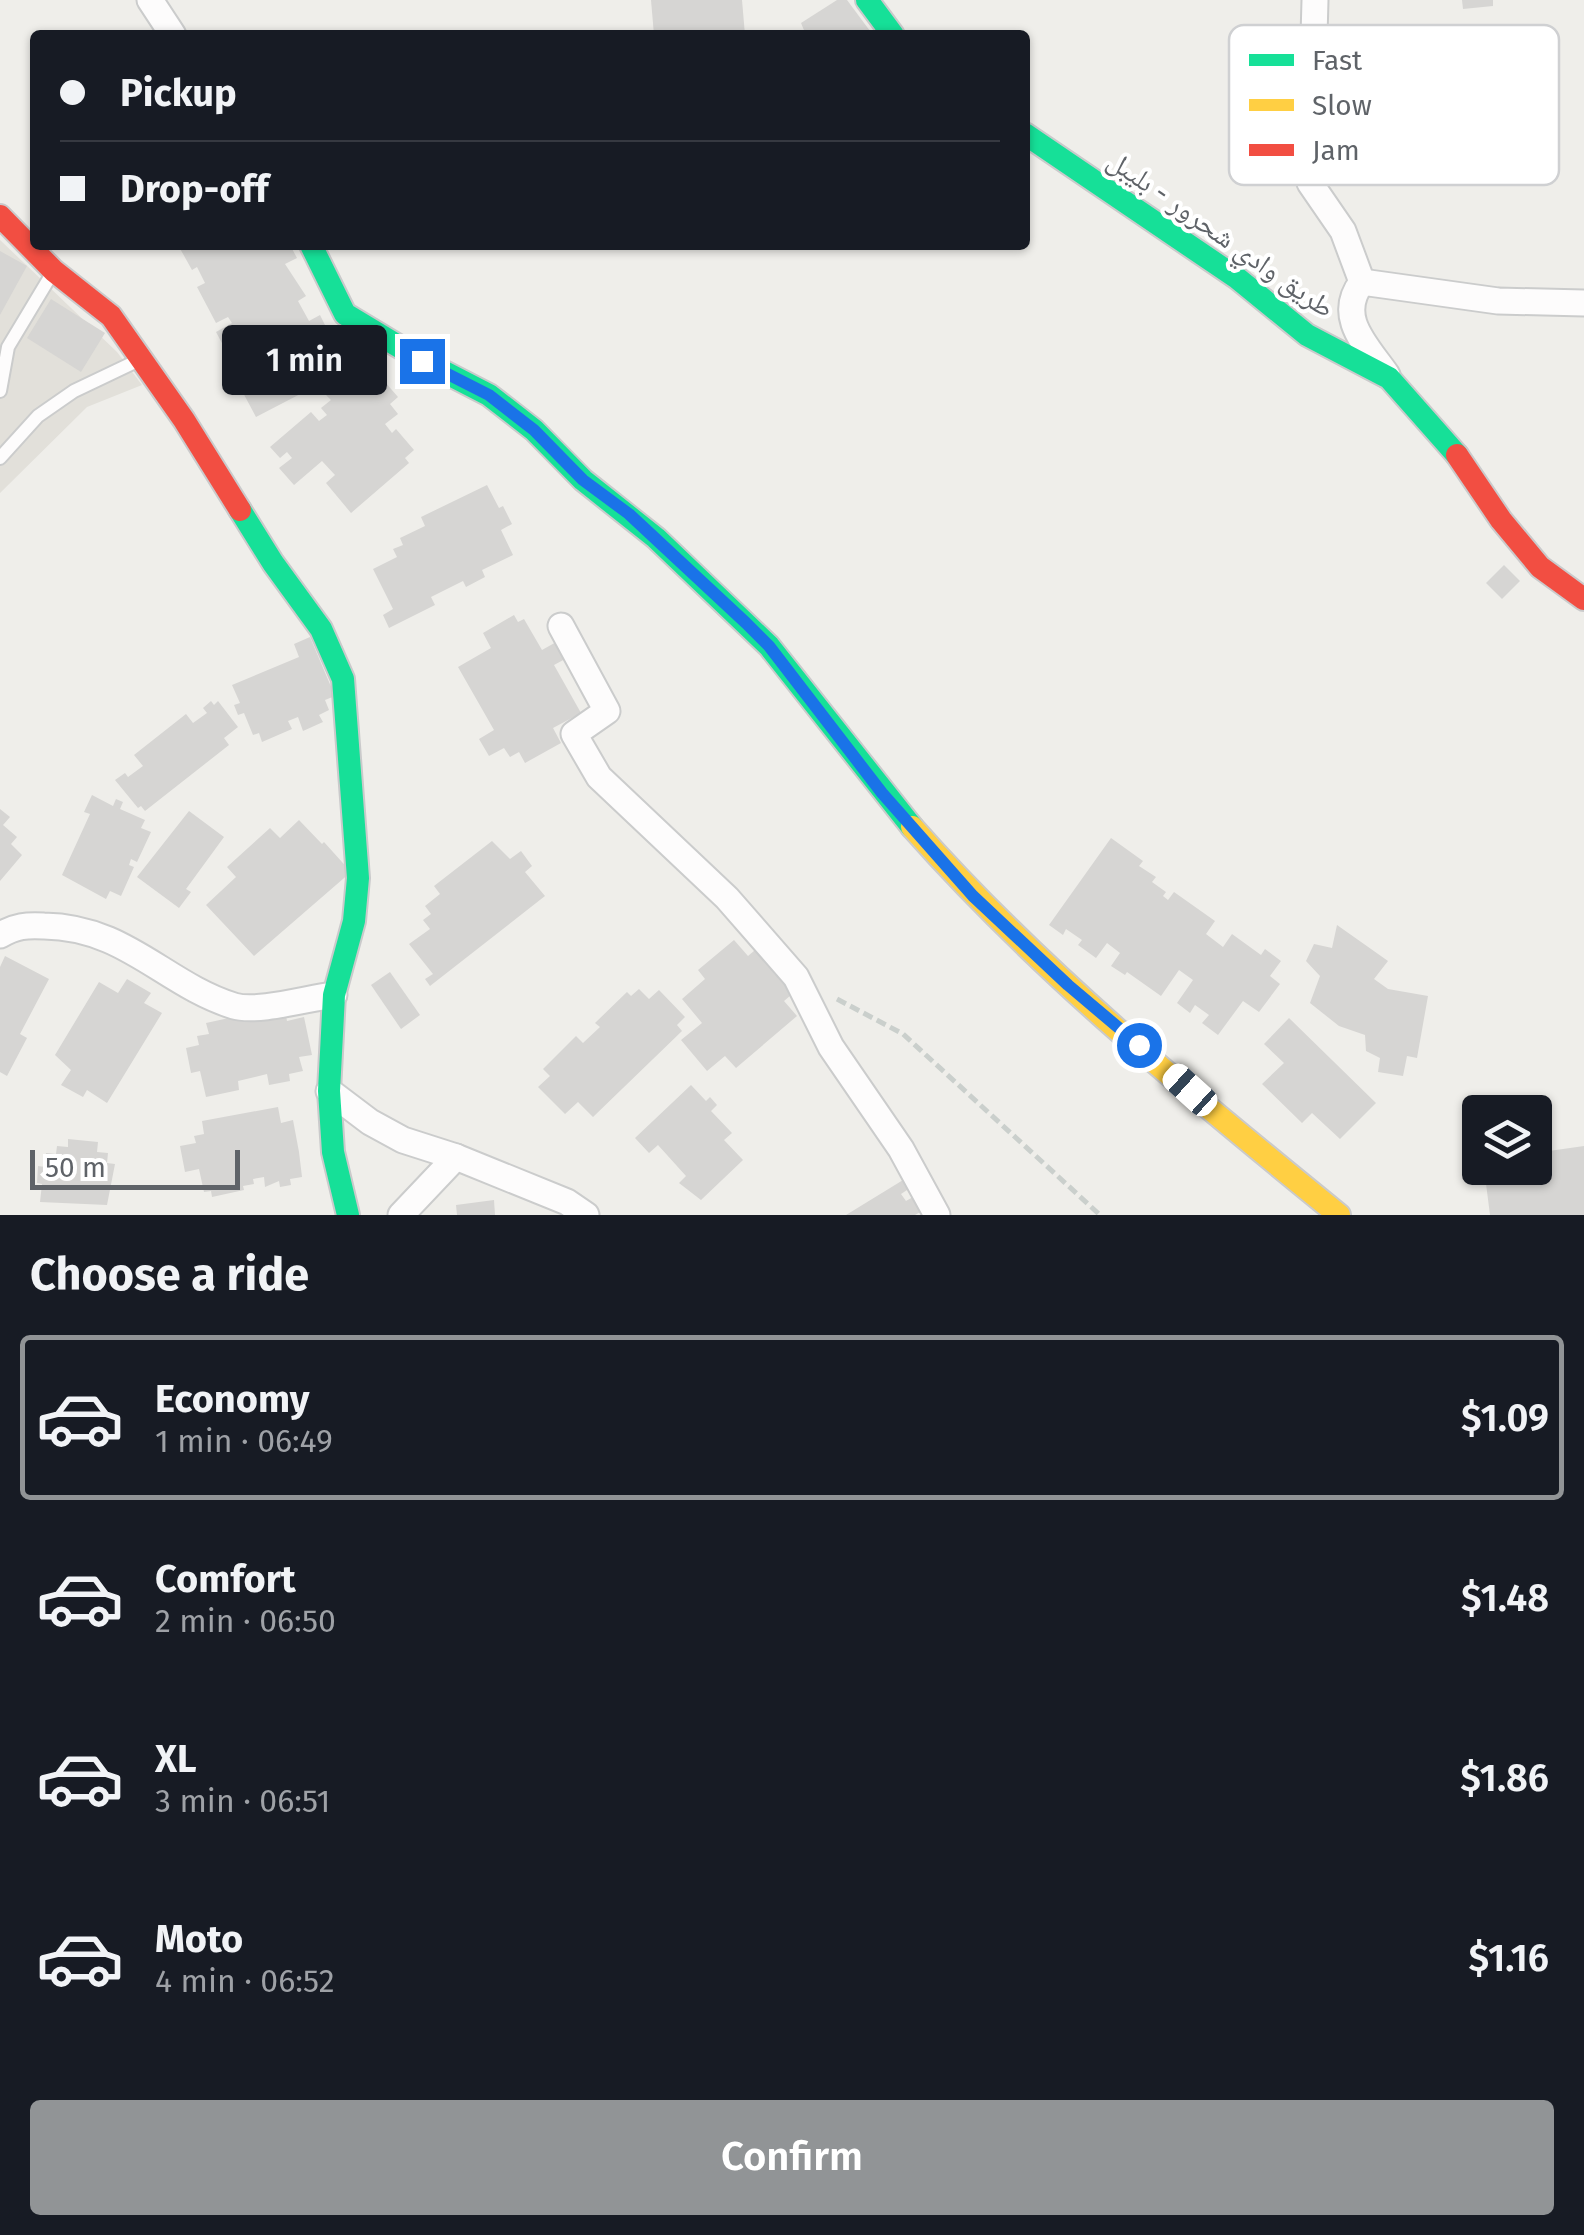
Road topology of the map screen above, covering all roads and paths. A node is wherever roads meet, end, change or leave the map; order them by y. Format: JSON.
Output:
{"nodes":[{"id":1,"x":150,"y":0,"type":"edge"},
{"id":2,"x":867,"y":0,"type":"edge"},
{"id":3,"x":1315,"y":0,"type":"edge"},
{"id":4,"x":1314,"y":25,"type":"edge"},
{"id":5,"x":170,"y":30,"type":"edge"},
{"id":6,"x":890,"y":30,"type":"edge"},
{"id":7,"x":1030,"y":137,"type":"edge"},
{"id":8,"x":1311,"y":185,"type":"edge"},
{"id":9,"x":0,"y":216,"type":"edge"},
{"id":10,"x":30,"y":247,"type":"edge"},
{"id":11,"x":33,"y":250,"type":"edge"},
{"id":12,"x":313,"y":250,"type":"edge"},
{"id":13,"x":54,"y":271,"type":"junction"},
{"id":14,"x":1362,"y":282,"type":"junction"},
{"id":15,"x":1584,"y":303,"type":"edge"},
{"id":16,"x":142,"y":359,"type":"junction"},
{"id":17,"x":1389,"y":378,"type":"junction"},
{"id":18,"x":0,"y":391,"type":"edge"},
{"id":19,"x":0,"y":458,"type":"edge"},
{"id":20,"x":1584,"y":599,"type":"edge"},
{"id":21,"x":561,"y":626,"type":"dead end"},
{"id":22,"x":0,"y":935,"type":"edge"},
{"id":23,"x":796,"y":978,"type":"junction"},
{"id":24,"x":334,"y":994,"type":"junction"},
{"id":25,"x":328,"y":1091,"type":"junction"},
{"id":26,"x":456,"y":1156,"type":"junction"},
{"id":27,"x":348,"y":1215,"type":"edge"},
{"id":28,"x":401,"y":1215,"type":"edge"},
{"id":29,"x":586,"y":1215,"type":"edge"},
{"id":30,"x":937,"y":1215,"type":"edge"},
{"id":31,"x":1100,"y":1215,"type":"edge"},
{"id":32,"x":1339,"y":1215,"type":"edge"}],
"edges":[{"from":1,"to":5,"type":"street"},
{"from":2,"to":6,"type":"street"},
{"from":3,"to":4,"type":"street"},
{"from":7,"to":17,"type":"street","name":"طريق وادي شحرور - بليبل"},
{"from":8,"to":14,"type":"street"},
{"from":9,"to":10,"type":"street"},
{"from":11,"to":13,"type":"street"},
{"from":12,"to":32,"type":"street"},
{"from":13,"to":16,"type":"street"},
{"from":13,"to":18,"type":"lane"},
{"from":14,"to":15,"type":"street"},
{"from":14,"to":17,"type":"street"},
{"from":16,"to":19,"type":"lane"},
{"from":16,"to":24,"type":"street"},
{"from":17,"to":20,"type":"street","name":"طريق وادي شحرور - بليبل"},
{"from":21,"to":23,"type":"street"},
{"from":22,"to":24,"type":"street"},
{"from":23,"to":30,"type":"street"},
{"from":23,"to":31,"type":"path"},
{"from":24,"to":25,"type":"street"},
{"from":25,"to":26,"type":"street"},
{"from":25,"to":27,"type":"street"},
{"from":26,"to":28,"type":"street"},
{"from":26,"to":29,"type":"street"}]}
